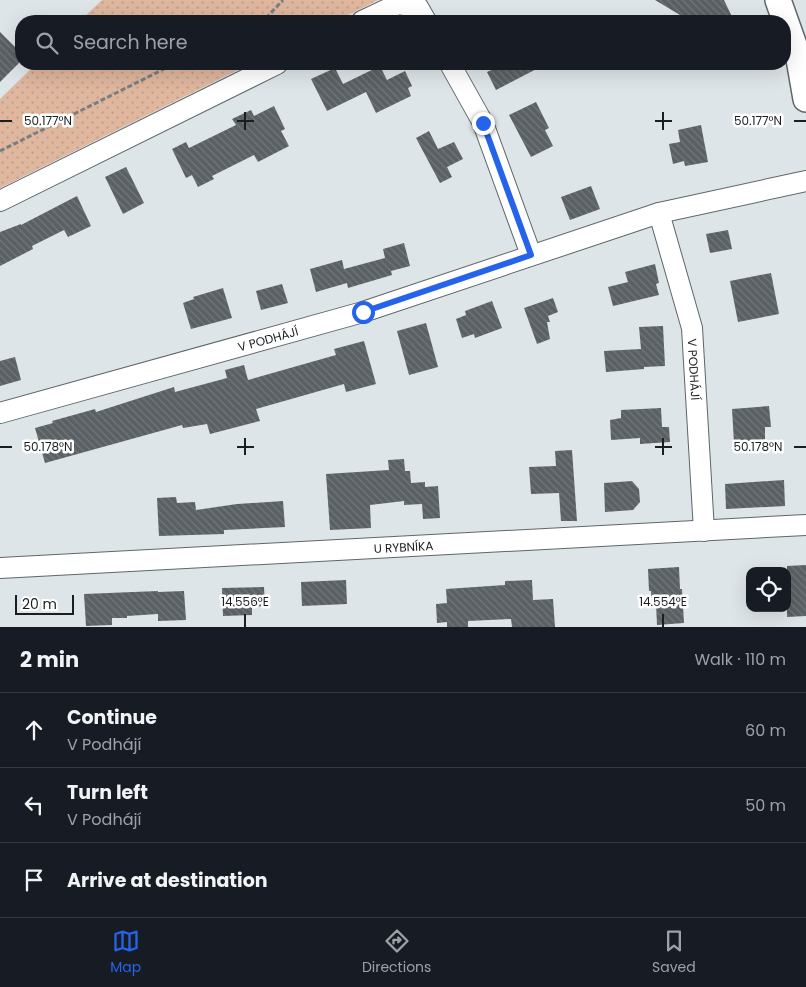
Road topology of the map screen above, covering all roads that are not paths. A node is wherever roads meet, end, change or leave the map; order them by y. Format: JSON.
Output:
{"nodes":[{"id":1,"x":778,"y":0,"type":"edge"},
{"id":2,"x":375,"y":15,"type":"edge"},
{"id":3,"x":423,"y":15,"type":"edge"},
{"id":4,"x":783,"y":15,"type":"edge"},
{"id":5,"x":791,"y":37,"type":"edge"},
{"id":6,"x":265,"y":70,"type":"edge"},
{"id":7,"x":453,"y":70,"type":"edge"},
{"id":8,"x":806,"y":99,"type":"edge"},
{"id":9,"x":806,"y":181,"type":"edge"},
{"id":10,"x":0,"y":201,"type":"edge"},
{"id":11,"x":659,"y":213,"type":"junction"},
{"id":12,"x":531,"y":255,"type":"junction"},
{"id":13,"x":0,"y":412,"type":"edge"},
{"id":14,"x":806,"y":525,"type":"edge"},
{"id":15,"x":704,"y":531,"type":"junction"},
{"id":16,"x":0,"y":568,"type":"edge"}],
"edges":[{"from":1,"to":4,"type":"street"},
{"from":2,"to":3,"type":"street"},
{"from":5,"to":8,"type":"street"},
{"from":6,"to":10,"type":"street"},
{"from":7,"to":12,"type":"street"},
{"from":9,"to":11,"type":"street","name":"V PODHÁJÍ"},
{"from":11,"to":12,"type":"street","name":"V PODHÁJÍ"},
{"from":11,"to":15,"type":"street","name":"V PODHÁJÍ"},
{"from":12,"to":13,"type":"street","name":"V PODHÁJÍ"},
{"from":14,"to":15,"type":"street","name":"U RYBNÍKA"},
{"from":15,"to":16,"type":"street","name":"U RYBNÍKA"}]}
